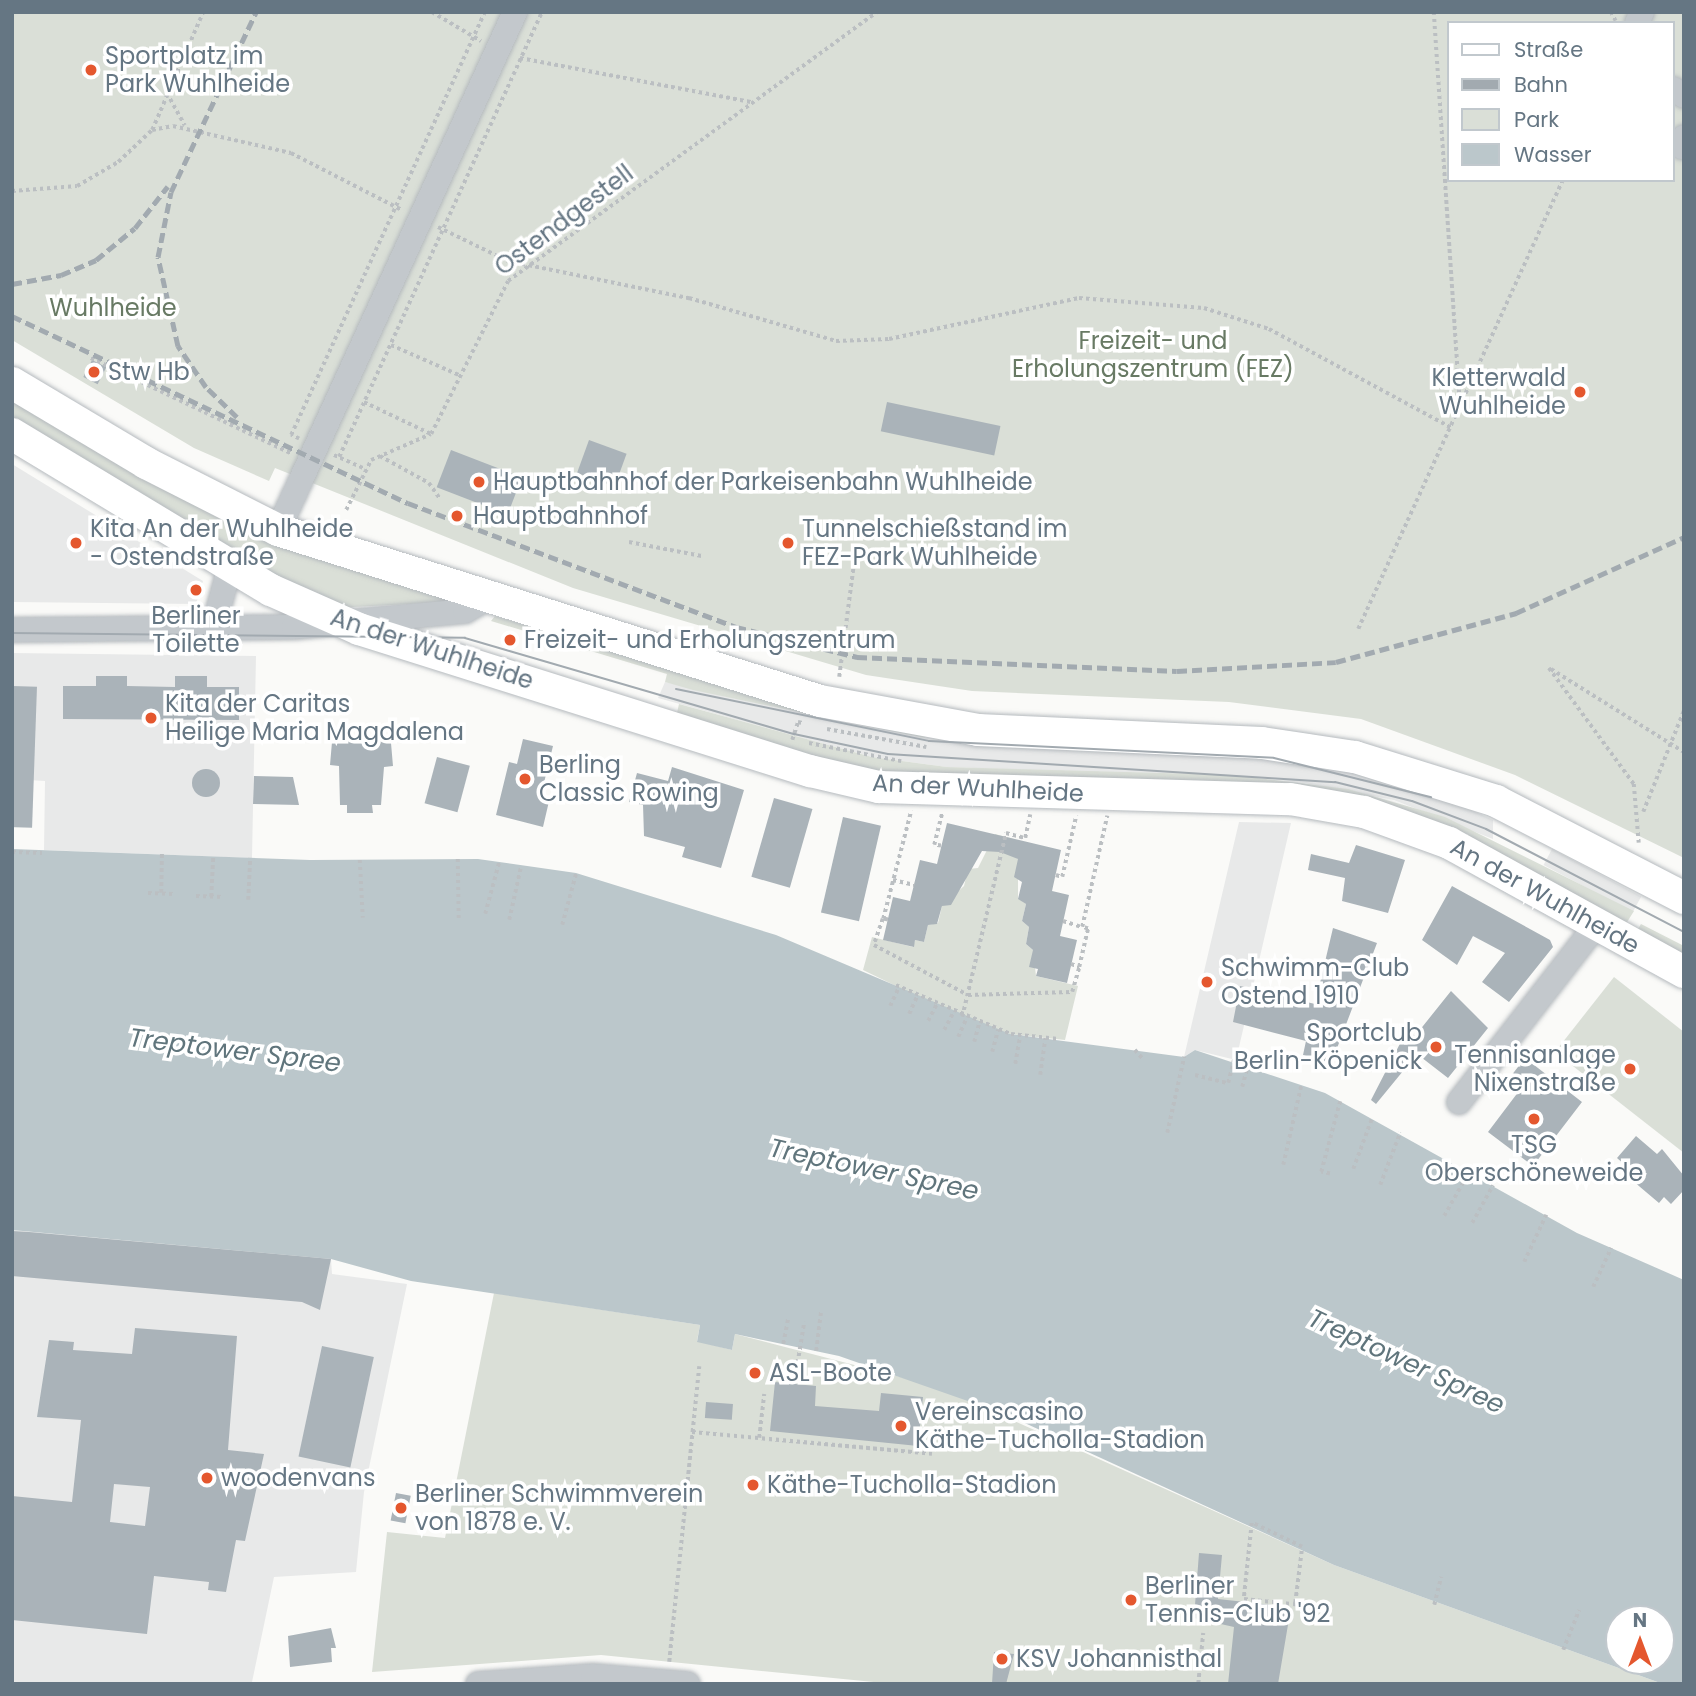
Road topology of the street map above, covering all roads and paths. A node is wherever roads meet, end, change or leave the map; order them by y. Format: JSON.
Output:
{"nodes":[{"id":1,"x":203,"y":12,"type":"edge"},
{"id":2,"x":432,"y":12,"type":"edge"},
{"id":3,"x":485,"y":12,"type":"edge"},
{"id":4,"x":515,"y":12,"type":"edge"},
{"id":5,"x":542,"y":12,"type":"edge"},
{"id":6,"x":877,"y":12,"type":"edge"},
{"id":7,"x":1434,"y":12,"type":"edge"},
{"id":8,"x":473,"y":38,"type":"junction"},
{"id":9,"x":498,"y":50,"type":"junction"},
{"id":10,"x":522,"y":58,"type":"junction"},
{"id":11,"x":167,"y":93,"type":"junction"},
{"id":12,"x":751,"y":102,"type":"junction"},
{"id":13,"x":187,"y":127,"type":"junction"},
{"id":14,"x":152,"y":130,"type":"junction"},
{"id":15,"x":1562,"y":182,"type":"edge"},
{"id":16,"x":12,"y":191,"type":"edge"},
{"id":17,"x":397,"y":208,"type":"junction"},
{"id":18,"x":421,"y":219,"type":"junction"},
{"id":19,"x":445,"y":230,"type":"junction"},
{"id":20,"x":527,"y":266,"type":"junction"},
{"id":21,"x":391,"y":345,"type":"junction"},
{"id":22,"x":91,"y":358,"type":"dead end"},
{"id":23,"x":459,"y":375,"type":"junction"},
{"id":24,"x":12,"y":383,"type":"edge"},
{"id":25,"x":364,"y":402,"type":"junction"},
{"id":26,"x":1461,"y":407,"type":"junction"},
{"id":27,"x":1452,"y":428,"type":"junction"},
{"id":28,"x":12,"y":434,"type":"edge"},
{"id":29,"x":431,"y":434,"type":"junction"},
{"id":30,"x":322,"y":456,"type":"junction"},
{"id":31,"x":380,"y":456,"type":"junction"},
{"id":32,"x":366,"y":470,"type":"junction"},
{"id":33,"x":440,"y":499,"type":"dead end"},
{"id":34,"x":346,"y":510,"type":"dead end"},
{"id":35,"x":278,"y":530,"type":"junction"},
{"id":36,"x":629,"y":542,"type":"dead end"},
{"id":37,"x":702,"y":556,"type":"dead end"},
{"id":38,"x":230,"y":566,"type":"junction"},
{"id":39,"x":853,"y":569,"type":"dead end"},
{"id":40,"x":489,"y":597,"type":"junction"},
{"id":41,"x":337,"y":621,"type":"junction"},
{"id":42,"x":213,"y":629,"type":"junction"},
{"id":43,"x":1358,"y":629,"type":"dead end"},
{"id":44,"x":12,"y":630,"type":"edge"},
{"id":45,"x":839,"y":677,"type":"dead end"},
{"id":46,"x":1684,"y":710,"type":"edge"},
{"id":47,"x":809,"y":724,"type":"dead end"},
{"id":48,"x":820,"y":727,"type":"dead end"},
{"id":49,"x":780,"y":736,"type":"dead end"},
{"id":50,"x":792,"y":740,"type":"junction"},
{"id":51,"x":1670,"y":746,"type":"junction"},
{"id":52,"x":929,"y":747,"type":"dead end"},
{"id":53,"x":1684,"y":752,"type":"edge"},
{"id":54,"x":909,"y":762,"type":"dead end"},
{"id":55,"x":911,"y":811,"type":"dead end"},
{"id":56,"x":943,"y":811,"type":"dead end"},
{"id":57,"x":1030,"y":813,"type":"dead end"},
{"id":58,"x":1076,"y":814,"type":"dead end"},
{"id":59,"x":1108,"y":814,"type":"dead end"},
{"id":60,"x":1642,"y":814,"type":"junction"},
{"id":61,"x":1639,"y":842,"type":"dead end"},
{"id":62,"x":942,"y":846,"type":"dead end"},
{"id":63,"x":12,"y":852,"type":"edge"},
{"id":64,"x":42,"y":853,"type":"dead end"},
{"id":65,"x":162,"y":854,"type":"dead end"},
{"id":66,"x":213,"y":856,"type":"dead end"},
{"id":67,"x":250,"y":858,"type":"dead end"},
{"id":68,"x":458,"y":859,"type":"dead end"},
{"id":69,"x":360,"y":860,"type":"dead end"},
{"id":70,"x":499,"y":862,"type":"dead end"},
{"id":71,"x":521,"y":866,"type":"dead end"},
{"id":72,"x":576,"y":873,"type":"dead end"},
{"id":73,"x":1056,"y":875,"type":"dead end"},
{"id":74,"x":893,"y":880,"type":"junction"},
{"id":75,"x":914,"y":885,"type":"dead end"},
{"id":76,"x":148,"y":893,"type":"dead end"},
{"id":77,"x":161,"y":894,"type":"junction"},
{"id":78,"x":174,"y":894,"type":"dead end"},
{"id":79,"x":196,"y":896,"type":"dead end"},
{"id":80,"x":211,"y":897,"type":"junction"},
{"id":81,"x":224,"y":897,"type":"dead end"},
{"id":82,"x":1684,"y":898,"type":"edge"},
{"id":83,"x":248,"y":900,"type":"dead end"},
{"id":84,"x":485,"y":914,"type":"dead end"},
{"id":85,"x":363,"y":918,"type":"dead end"},
{"id":86,"x":459,"y":920,"type":"dead end"},
{"id":87,"x":509,"y":920,"type":"dead end"},
{"id":88,"x":1063,"y":921,"type":"dead end"},
{"id":89,"x":1597,"y":924,"type":"junction"},
{"id":90,"x":562,"y":925,"type":"dead end"},
{"id":91,"x":1082,"y":927,"type":"junction"},
{"id":92,"x":1071,"y":964,"type":"dead end"},
{"id":93,"x":1079,"y":967,"type":"junction"},
{"id":94,"x":1684,"y":972,"type":"edge"},
{"id":95,"x":968,"y":995,"type":"junction"},
{"id":96,"x":917,"y":996,"type":"junction"},
{"id":97,"x":936,"y":1005,"type":"junction"},
{"id":98,"x":890,"y":1006,"type":"dead end"},
{"id":99,"x":953,"y":1013,"type":"junction"},
{"id":100,"x":909,"y":1014,"type":"dead end"},
{"id":101,"x":964,"y":1018,"type":"junction"},
{"id":102,"x":928,"y":1021,"type":"dead end"},
{"id":103,"x":979,"y":1023,"type":"junction"},
{"id":104,"x":944,"y":1030,"type":"dead end"},
{"id":105,"x":998,"y":1030,"type":"junction"},
{"id":106,"x":1020,"y":1035,"type":"junction"},
{"id":107,"x":958,"y":1037,"type":"dead end"},
{"id":108,"x":1045,"y":1038,"type":"junction"},
{"id":109,"x":1059,"y":1039,"type":"dead end"},
{"id":110,"x":974,"y":1042,"type":"dead end"},
{"id":111,"x":1135,"y":1050,"type":"dead end"},
{"id":112,"x":992,"y":1052,"type":"dead end"},
{"id":113,"x":1184,"y":1057,"type":"dead end"},
{"id":114,"x":1234,"y":1059,"type":"dead end"},
{"id":115,"x":1144,"y":1060,"type":"dead end"},
{"id":116,"x":1015,"y":1064,"type":"dead end"},
{"id":117,"x":1247,"y":1068,"type":"dead end"},
{"id":118,"x":1040,"y":1075,"type":"dead end"},
{"id":119,"x":1195,"y":1075,"type":"dead end"},
{"id":120,"x":1301,"y":1086,"type":"dead end"},
{"id":121,"x":1242,"y":1087,"type":"dead end"},
{"id":122,"x":1340,"y":1101,"type":"dead end"},
{"id":123,"x":1459,"y":1102,"type":"dead end"},
{"id":124,"x":1372,"y":1118,"type":"dead end"},
{"id":125,"x":1167,"y":1133,"type":"dead end"},
{"id":126,"x":1400,"y":1133,"type":"dead end"},
{"id":127,"x":1283,"y":1165,"type":"dead end"},
{"id":128,"x":1353,"y":1170,"type":"dead end"},
{"id":129,"x":1469,"y":1172,"type":"dead end"},
{"id":130,"x":1330,"y":1174,"type":"dead end"},
{"id":131,"x":1380,"y":1185,"type":"dead end"},
{"id":132,"x":1493,"y":1185,"type":"dead end"},
{"id":133,"x":1546,"y":1215,"type":"dead end"},
{"id":134,"x":1444,"y":1216,"type":"dead end"},
{"id":135,"x":1472,"y":1223,"type":"dead end"},
{"id":136,"x":1611,"y":1248,"type":"dead end"},
{"id":137,"x":1524,"y":1262,"type":"dead end"},
{"id":138,"x":1593,"y":1287,"type":"dead end"},
{"id":139,"x":821,"y":1312,"type":"dead end"},
{"id":140,"x":788,"y":1319,"type":"dead end"},
{"id":141,"x":804,"y":1322,"type":"dead end"},
{"id":142,"x":783,"y":1344,"type":"dead end"},
{"id":143,"x":816,"y":1351,"type":"dead end"},
{"id":144,"x":699,"y":1367,"type":"dead end"},
{"id":145,"x":794,"y":1384,"type":"dead end"},
{"id":146,"x":764,"y":1394,"type":"dead end"},
{"id":147,"x":692,"y":1432,"type":"junction"},
{"id":148,"x":759,"y":1438,"type":"junction"},
{"id":149,"x":932,"y":1454,"type":"dead end"},
{"id":150,"x":1441,"y":1577,"type":"dead end"},
{"id":151,"x":1295,"y":1603,"type":"junction"},
{"id":152,"x":1434,"y":1605,"type":"dead end"},
{"id":153,"x":1322,"y":1607,"type":"dead end"},
{"id":154,"x":1579,"y":1611,"type":"dead end"},
{"id":155,"x":1203,"y":1633,"type":"dead end"},
{"id":156,"x":1563,"y":1650,"type":"dead end"},
{"id":157,"x":678,"y":1683,"type":"edge"},
{"id":158,"x":478,"y":1684,"type":"edge"},
{"id":159,"x":1198,"y":1684,"type":"edge"}],
"edges":[{"from":1,"to":11,"type":"path"},
{"from":2,"to":8,"type":"path"},
{"from":3,"to":8,"type":"path"},
{"from":4,"to":9,"type":"street"},
{"from":5,"to":10,"type":"path"},
{"from":6,"to":12,"type":"path","name":"Ostendgestell"},
{"from":7,"to":26,"type":"path"},
{"from":8,"to":9,"type":"path"},
{"from":8,"to":17,"type":"path"},
{"from":9,"to":10,"type":"path"},
{"from":9,"to":18,"type":"street"},
{"from":10,"to":12,"type":"path"},
{"from":10,"to":19,"type":"path"},
{"from":11,"to":13,"type":"path"},
{"from":11,"to":14,"type":"path"},
{"from":12,"to":20,"type":"path","name":"Ostendgestell"},
{"from":13,"to":14,"type":"path"},
{"from":13,"to":17,"type":"path"},
{"from":14,"to":16,"type":"path"},
{"from":15,"to":26,"type":"path"},
{"from":17,"to":18,"type":"path"},
{"from":17,"to":30,"type":"path"},
{"from":18,"to":30,"type":"street"},
{"from":19,"to":20,"type":"path"},
{"from":19,"to":21,"type":"path"},
{"from":20,"to":23,"type":"path","name":"Ostendgestell"},
{"from":20,"to":27,"type":"path"},
{"from":21,"to":23,"type":"path"},
{"from":21,"to":25,"type":"path"},
{"from":22,"to":30,"type":"path"},
{"from":23,"to":29,"type":"path","name":"Ostendgestell"},
{"from":24,"to":35,"type":"main road"},
{"from":25,"to":29,"type":"path"},
{"from":25,"to":30,"type":"path"},
{"from":26,"to":27,"type":"path"},
{"from":27,"to":43,"type":"path"},
{"from":28,"to":38,"type":"main road","name":"An der Wuhlheide"},
{"from":29,"to":31,"type":"path"},
{"from":30,"to":32,"type":"path"},
{"from":30,"to":35,"type":"street"},
{"from":31,"to":32,"type":"path"},
{"from":31,"to":33,"type":"path"},
{"from":32,"to":34,"type":"path"},
{"from":35,"to":40,"type":"main road"},
{"from":36,"to":37,"type":"path"},
{"from":38,"to":41,"type":"main road","name":"An der Wuhlheide"},
{"from":38,"to":42,"type":"street"},
{"from":39,"to":45,"type":"path"},
{"from":40,"to":41,"type":"street"},
{"from":40,"to":82,"type":"main road"},
{"from":41,"to":42,"type":"street"},
{"from":41,"to":89,"type":"main road","name":"An der Wuhlheide"},
{"from":42,"to":44,"type":"street"},
{"from":46,"to":51,"type":"path"},
{"from":47,"to":50,"type":"path"},
{"from":48,"to":52,"type":"path"},
{"from":49,"to":50,"type":"path"},
{"from":50,"to":54,"type":"path"},
{"from":51,"to":53,"type":"path"},
{"from":51,"to":60,"type":"path"},
{"from":51,"to":60,"type":"path"},
{"from":55,"to":74,"type":"path"},
{"from":56,"to":62,"type":"path"},
{"from":57,"to":95,"type":"path"},
{"from":58,"to":73,"type":"path"},
{"from":59,"to":91,"type":"path"},
{"from":60,"to":61,"type":"path"},
{"from":63,"to":64,"type":"path"},
{"from":65,"to":77,"type":"path"},
{"from":66,"to":80,"type":"path"},
{"from":67,"to":83,"type":"path"},
{"from":68,"to":86,"type":"path"},
{"from":69,"to":85,"type":"path"},
{"from":70,"to":84,"type":"path"},
{"from":71,"to":87,"type":"path"},
{"from":72,"to":90,"type":"path"},
{"from":74,"to":75,"type":"path"},
{"from":74,"to":95,"type":"path"},
{"from":76,"to":77,"type":"path"},
{"from":77,"to":78,"type":"path"},
{"from":79,"to":80,"type":"path"},
{"from":80,"to":81,"type":"path"},
{"from":88,"to":91,"type":"path"},
{"from":89,"to":94,"type":"main road","name":"An der Wuhlheide"},
{"from":89,"to":123,"type":"street"},
{"from":91,"to":93,"type":"path"},
{"from":92,"to":93,"type":"path"},
{"from":93,"to":95,"type":"path"},
{"from":95,"to":101,"type":"path"},
{"from":96,"to":97,"type":"path"},
{"from":96,"to":98,"type":"path"},
{"from":96,"to":100,"type":"path"},
{"from":97,"to":99,"type":"path"},
{"from":97,"to":102,"type":"path"},
{"from":99,"to":101,"type":"path"},
{"from":99,"to":104,"type":"path"},
{"from":101,"to":103,"type":"path"},
{"from":101,"to":107,"type":"path"},
{"from":103,"to":105,"type":"path"},
{"from":103,"to":110,"type":"path"},
{"from":105,"to":106,"type":"path"},
{"from":105,"to":112,"type":"path"},
{"from":106,"to":108,"type":"path"},
{"from":106,"to":116,"type":"path"},
{"from":108,"to":109,"type":"path"},
{"from":108,"to":118,"type":"path"},
{"from":111,"to":115,"type":"path"},
{"from":113,"to":125,"type":"path"},
{"from":114,"to":119,"type":"path"},
{"from":117,"to":121,"type":"path"},
{"from":120,"to":127,"type":"path"},
{"from":122,"to":130,"type":"path"},
{"from":124,"to":128,"type":"path"},
{"from":126,"to":131,"type":"path"},
{"from":129,"to":134,"type":"path"},
{"from":132,"to":135,"type":"path"},
{"from":133,"to":137,"type":"path"},
{"from":136,"to":138,"type":"path"},
{"from":139,"to":143,"type":"path"},
{"from":140,"to":142,"type":"path"},
{"from":141,"to":145,"type":"path"},
{"from":144,"to":147,"type":"path"},
{"from":146,"to":148,"type":"path"},
{"from":147,"to":148,"type":"path"},
{"from":147,"to":157,"type":"path"},
{"from":148,"to":149,"type":"path"},
{"from":150,"to":152,"type":"path"},
{"from":151,"to":151,"type":"path"},
{"from":151,"to":153,"type":"path"},
{"from":154,"to":156,"type":"path"},
{"from":155,"to":159,"type":"path"},
{"from":157,"to":158,"type":"street"}]}
